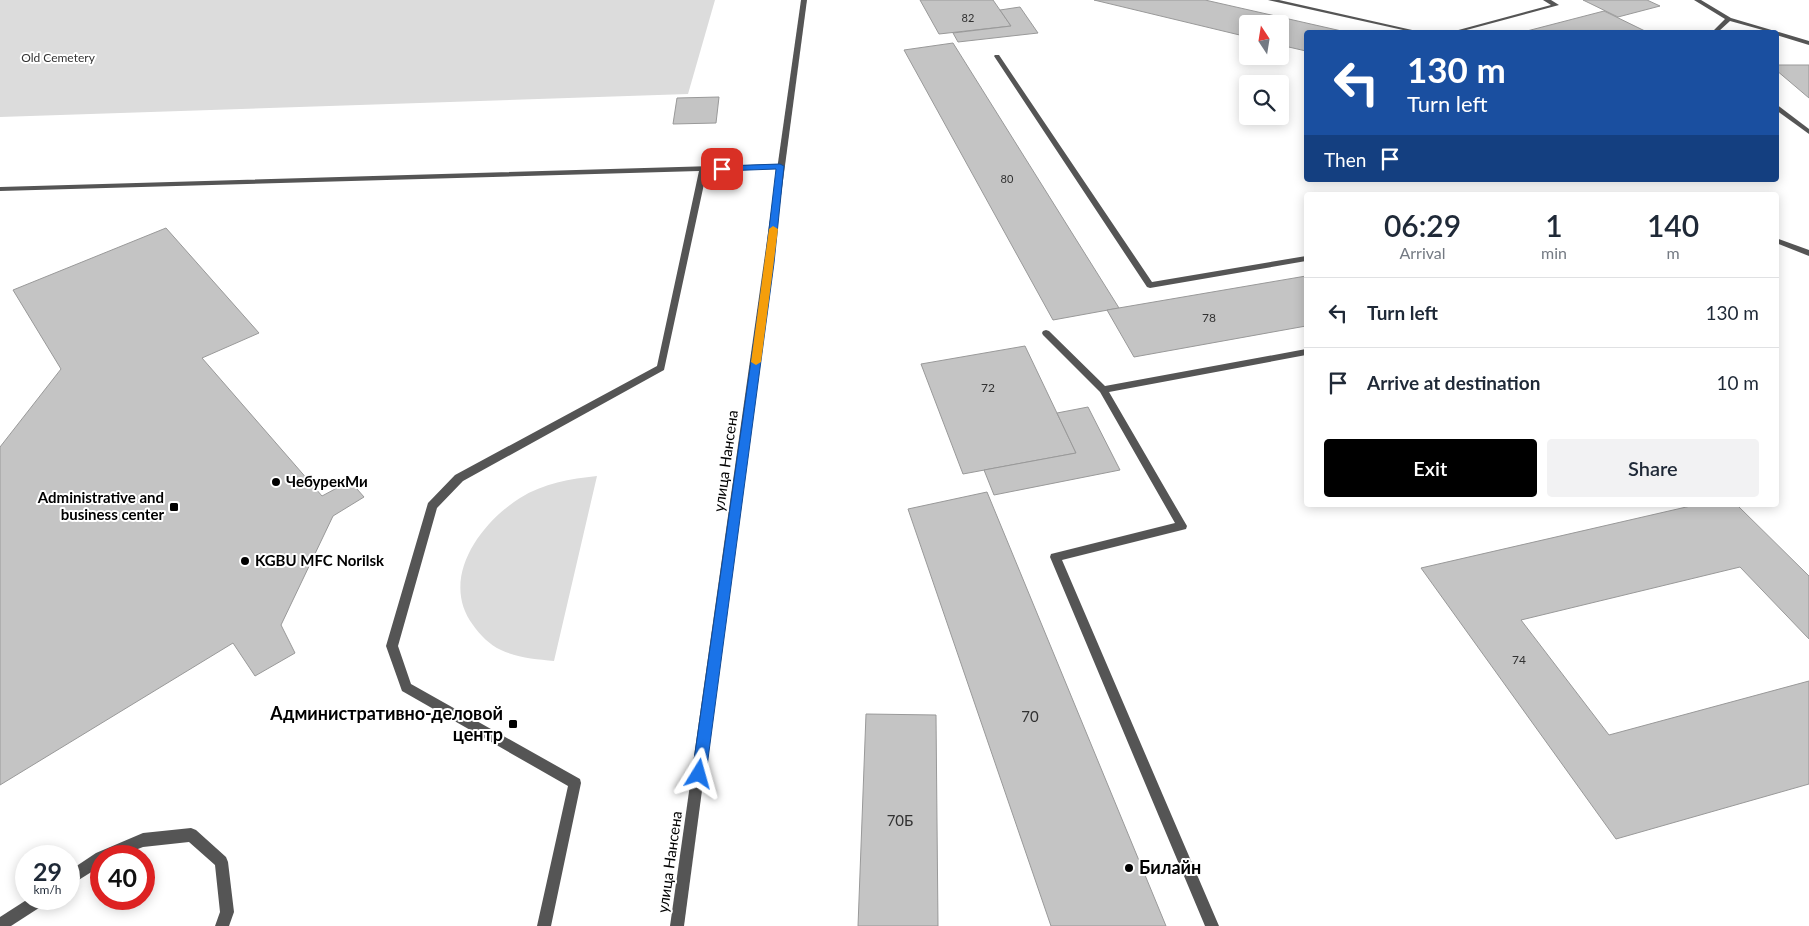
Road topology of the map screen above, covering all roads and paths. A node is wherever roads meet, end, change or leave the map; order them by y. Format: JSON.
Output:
{"nodes":[{"id":1,"x":804,"y":0,"type":"edge"},
{"id":2,"x":1270,"y":0,"type":"edge"},
{"id":3,"x":1546,"y":0,"type":"edge"},
{"id":4,"x":1697,"y":0,"type":"edge"},
{"id":5,"x":1729,"y":19,"type":"junction"},
{"id":6,"x":1409,"y":30,"type":"edge"},
{"id":7,"x":1462,"y":30,"type":"edge"},
{"id":8,"x":1717,"y":30,"type":"edge"},
{"id":9,"x":1766,"y":30,"type":"edge"},
{"id":10,"x":1779,"y":34,"type":"edge"},
{"id":11,"x":1809,"y":43,"type":"edge"},
{"id":12,"x":997,"y":56,"type":"dead end"},
{"id":13,"x":1779,"y":108,"type":"edge"},
{"id":14,"x":1809,"y":132,"type":"edge"},
{"id":15,"x":780,"y":166,"type":"junction"},
{"id":16,"x":703,"y":170,"type":"junction"},
{"id":17,"x":0,"y":189,"type":"edge"},
{"id":18,"x":1779,"y":241,"type":"edge"},
{"id":19,"x":1809,"y":252,"type":"edge"},
{"id":20,"x":1304,"y":259,"type":"edge"},
{"id":21,"x":1046,"y":333,"type":"dead end"},
{"id":22,"x":1304,"y":352,"type":"edge"},
{"id":23,"x":1103,"y":390,"type":"junction"},
{"id":24,"x":131,"y":845,"type":"edge"},
{"id":25,"x":23,"y":910,"type":"edge"},
{"id":26,"x":0,"y":925,"type":"edge"},
{"id":27,"x":222,"y":926,"type":"edge"},
{"id":28,"x":544,"y":926,"type":"edge"},
{"id":29,"x":677,"y":926,"type":"edge"},
{"id":30,"x":1212,"y":926,"type":"edge"}],
"edges":[{"from":1,"to":15,"type":"street","name":"улица Нансена"},
{"from":2,"to":6,"type":"street"},
{"from":3,"to":7,"type":"street"},
{"from":4,"to":5,"type":"street"},
{"from":5,"to":8,"type":"street"},
{"from":5,"to":9,"type":"street"},
{"from":10,"to":11,"type":"street"},
{"from":12,"to":20,"type":"street"},
{"from":13,"to":14,"type":"street"},
{"from":15,"to":16,"type":"street"},
{"from":15,"to":29,"type":"street","name":"улица Нансена"},
{"from":16,"to":17,"type":"street"},
{"from":16,"to":28,"type":"street"},
{"from":18,"to":19,"type":"street"},
{"from":21,"to":23,"type":"street"},
{"from":22,"to":23,"type":"street"},
{"from":23,"to":30,"type":"street"},
{"from":24,"to":27,"type":"street"},
{"from":25,"to":26,"type":"street"}]}
